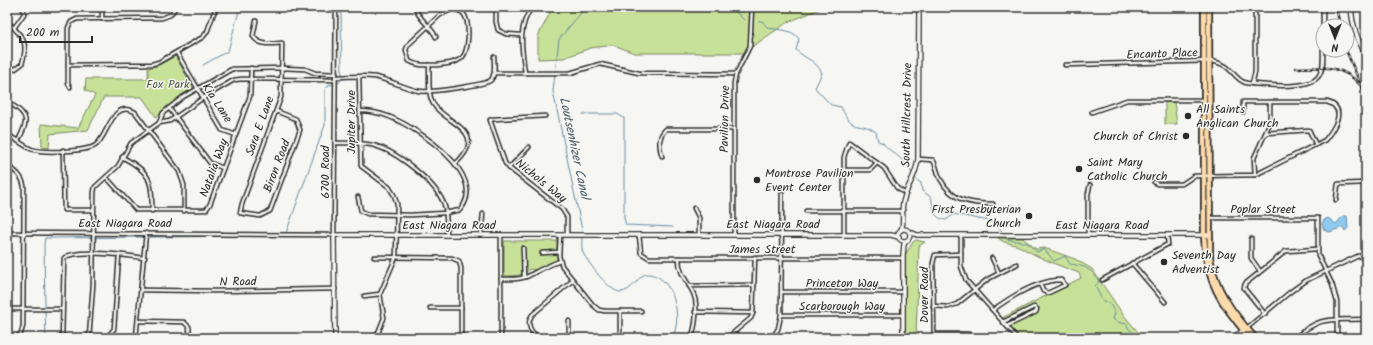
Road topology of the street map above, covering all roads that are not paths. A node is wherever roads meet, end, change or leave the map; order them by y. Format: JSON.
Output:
{"nodes":[{"id":1,"x":23,"y":7,"type":"edge"},
{"id":2,"x":102,"y":7,"type":"edge"},
{"id":3,"x":176,"y":7,"type":"edge"},
{"id":4,"x":216,"y":7,"type":"edge"},
{"id":5,"x":336,"y":7,"type":"edge"},
{"id":6,"x":415,"y":7,"type":"edge"},
{"id":7,"x":496,"y":7,"type":"edge"},
{"id":8,"x":532,"y":7,"type":"edge"},
{"id":9,"x":752,"y":7,"type":"edge"},
{"id":10,"x":919,"y":7,"type":"edge"},
{"id":11,"x":1204,"y":7,"type":"edge"},
{"id":12,"x":1209,"y":7,"type":"edge"},
{"id":13,"x":1255,"y":7,"type":"edge"},
{"id":14,"x":1323,"y":7,"type":"edge"},
{"id":15,"x":1351,"y":7,"type":"edge"},
{"id":16,"x":1323,"y":18,"type":"edge"},
{"id":17,"x":102,"y":19,"type":"junction"},
{"id":18,"x":7,"y":21,"type":"edge"},
{"id":19,"x":256,"y":22,"type":"dead end"},
{"id":20,"x":429,"y":26,"type":"junction"},
{"id":21,"x":14,"y":28,"type":"junction"},
{"id":22,"x":520,"y":34,"type":"junction"},
{"id":23,"x":436,"y":37,"type":"dead end"},
{"id":24,"x":177,"y":52,"type":"junction"},
{"id":25,"x":1366,"y":56,"type":"edge"},
{"id":26,"x":494,"y":57,"type":"dead end"},
{"id":27,"x":1323,"y":58,"type":"edge"},
{"id":28,"x":1207,"y":61,"type":"junction"},
{"id":29,"x":68,"y":65,"type":"junction"},
{"id":30,"x":429,"y":65,"type":"junction"},
{"id":31,"x":1065,"y":65,"type":"dead end"},
{"id":32,"x":7,"y":68,"type":"edge"},
{"id":33,"x":250,"y":68,"type":"junction"},
{"id":34,"x":282,"y":68,"type":"junction"},
{"id":35,"x":315,"y":73,"type":"junction"},
{"id":36,"x":494,"y":73,"type":"junction"},
{"id":37,"x":525,"y":73,"type":"junction"},
{"id":38,"x":736,"y":74,"type":"junction"},
{"id":39,"x":335,"y":77,"type":"junction"},
{"id":40,"x":359,"y":77,"type":"junction"},
{"id":41,"x":251,"y":79,"type":"junction"},
{"id":42,"x":282,"y":79,"type":"junction"},
{"id":43,"x":315,"y":80,"type":"junction"},
{"id":44,"x":1252,"y":84,"type":"junction"},
{"id":45,"x":70,"y":87,"type":"dead end"},
{"id":46,"x":198,"y":89,"type":"junction"},
{"id":47,"x":430,"y":91,"type":"junction"},
{"id":48,"x":203,"y":98,"type":"junction"},
{"id":49,"x":1205,"y":100,"type":"junction"},
{"id":50,"x":1270,"y":102,"type":"junction"},
{"id":51,"x":11,"y":104,"type":"dead end"},
{"id":52,"x":169,"y":108,"type":"junction"},
{"id":53,"x":276,"y":111,"type":"junction"},
{"id":54,"x":360,"y":111,"type":"junction"},
{"id":55,"x":1092,"y":112,"type":"dead end"},
{"id":56,"x":1243,"y":112,"type":"dead end"},
{"id":57,"x":545,"y":116,"type":"dead end"},
{"id":58,"x":175,"y":117,"type":"junction"},
{"id":59,"x":160,"y":123,"type":"junction"},
{"id":60,"x":734,"y":129,"type":"junction"},
{"id":61,"x":149,"y":130,"type":"junction"},
{"id":62,"x":1266,"y":133,"type":"junction"},
{"id":63,"x":7,"y":134,"type":"edge"},
{"id":64,"x":236,"y":135,"type":"junction"},
{"id":65,"x":18,"y":141,"type":"junction"},
{"id":66,"x":359,"y":143,"type":"junction"},
{"id":67,"x":335,"y":144,"type":"junction"},
{"id":68,"x":1316,"y":145,"type":"junction"},
{"id":69,"x":528,"y":147,"type":"dead end"},
{"id":70,"x":63,"y":150,"type":"junction"},
{"id":71,"x":662,"y":156,"type":"dead end"},
{"id":72,"x":122,"y":157,"type":"junction"},
{"id":73,"x":918,"y":159,"type":"junction"},
{"id":74,"x":455,"y":164,"type":"junction"},
{"id":75,"x":877,"y":164,"type":"junction"},
{"id":76,"x":7,"y":166,"type":"edge"},
{"id":77,"x":223,"y":168,"type":"junction"},
{"id":78,"x":509,"y":168,"type":"junction"},
{"id":79,"x":844,"y":170,"type":"junction"},
{"id":80,"x":1255,"y":175,"type":"junction"},
{"id":81,"x":1207,"y":176,"type":"junction"},
{"id":82,"x":106,"y":177,"type":"junction"},
{"id":83,"x":1154,"y":182,"type":"dead end"},
{"id":84,"x":1366,"y":183,"type":"edge"},
{"id":85,"x":1090,"y":185,"type":"dead end"},
{"id":86,"x":782,"y":194,"type":"dead end"},
{"id":87,"x":906,"y":194,"type":"junction"},
{"id":88,"x":358,"y":197,"type":"dead end"},
{"id":89,"x":1336,"y":200,"type":"dead end"},
{"id":90,"x":993,"y":204,"type":"dead end"},
{"id":91,"x":694,"y":208,"type":"dead end"},
{"id":92,"x":93,"y":210,"type":"junction"},
{"id":93,"x":152,"y":211,"type":"junction"},
{"id":94,"x":184,"y":211,"type":"junction"},
{"id":95,"x":806,"y":211,"type":"dead end"},
{"id":96,"x":844,"y":211,"type":"junction"},
{"id":97,"x":902,"y":211,"type":"junction"},
{"id":98,"x":240,"y":213,"type":"joint"},
{"id":99,"x":445,"y":213,"type":"junction"},
{"id":100,"x":483,"y":214,"type":"dead end"},
{"id":101,"x":397,"y":215,"type":"junction"},
{"id":102,"x":1209,"y":218,"type":"junction"},
{"id":103,"x":903,"y":221,"type":"junction"},
{"id":104,"x":900,"y":231,"type":"junction"},
{"id":105,"x":909,"y":231,"type":"junction"},
{"id":106,"x":24,"y":232,"type":"junction"},
{"id":107,"x":7,"y":233,"type":"edge"},
{"id":108,"x":146,"y":233,"type":"junction"},
{"id":109,"x":93,"y":234,"type":"junction"},
{"id":110,"x":560,"y":234,"type":"junction"},
{"id":111,"x":567,"y":234,"type":"junction"},
{"id":112,"x":639,"y":234,"type":"junction"},
{"id":113,"x":699,"y":234,"type":"junction"},
{"id":114,"x":734,"y":234,"type":"junction"},
{"id":115,"x":782,"y":234,"type":"junction"},
{"id":116,"x":334,"y":235,"type":"junction"},
{"id":117,"x":397,"y":235,"type":"junction"},
{"id":118,"x":447,"y":235,"type":"junction"},
{"id":119,"x":481,"y":235,"type":"junction"},
{"id":120,"x":501,"y":235,"type":"junction"},
{"id":121,"x":844,"y":235,"type":"junction"},
{"id":122,"x":891,"y":235,"type":"junction"},
{"id":123,"x":922,"y":235,"type":"junction"},
{"id":124,"x":961,"y":235,"type":"junction"},
{"id":125,"x":1088,"y":235,"type":"junction"},
{"id":126,"x":1167,"y":235,"type":"junction"},
{"id":127,"x":1207,"y":235,"type":"junction"},
{"id":128,"x":899,"y":238,"type":"junction"},
{"id":129,"x":1251,"y":239,"type":"dead end"},
{"id":130,"x":908,"y":240,"type":"junction"},
{"id":131,"x":523,"y":248,"type":"dead end"},
{"id":132,"x":1317,"y":249,"type":"junction"},
{"id":133,"x":559,"y":252,"type":"junction"},
{"id":134,"x":542,"y":253,"type":"dead end"},
{"id":135,"x":93,"y":254,"type":"junction"},
{"id":136,"x":961,"y":254,"type":"junction"},
{"id":137,"x":118,"y":255,"type":"junction"},
{"id":138,"x":1366,"y":256,"type":"edge"},
{"id":139,"x":374,"y":257,"type":"dead end"},
{"id":140,"x":396,"y":257,"type":"junction"},
{"id":141,"x":755,"y":257,"type":"junction"},
{"id":142,"x":903,"y":257,"type":"junction"},
{"id":143,"x":145,"y":258,"type":"junction"},
{"id":144,"x":679,"y":258,"type":"junction"},
{"id":145,"x":782,"y":258,"type":"junction"},
{"id":146,"x":992,"y":258,"type":"dead end"},
{"id":147,"x":560,"y":262,"type":"junction"},
{"id":148,"x":1132,"y":263,"type":"junction"},
{"id":149,"x":1017,"y":264,"type":"dead end"},
{"id":150,"x":1326,"y":271,"type":"junction"},
{"id":151,"x":1260,"y":272,"type":"junction"},
{"id":152,"x":999,"y":273,"type":"junction"},
{"id":153,"x":524,"y":277,"type":"junction"},
{"id":154,"x":501,"y":279,"type":"junction"},
{"id":155,"x":572,"y":280,"type":"junction"},
{"id":156,"x":1102,"y":280,"type":"dead end"},
{"id":157,"x":1040,"y":284,"type":"junction"},
{"id":158,"x":754,"y":285,"type":"junction"},
{"id":159,"x":689,"y":286,"type":"junction"},
{"id":160,"x":335,"y":289,"type":"junction"},
{"id":161,"x":142,"y":290,"type":"junction"},
{"id":162,"x":975,"y":290,"type":"junction"},
{"id":163,"x":782,"y":292,"type":"junction"},
{"id":164,"x":903,"y":292,"type":"junction"},
{"id":165,"x":380,"y":294,"type":"junction"},
{"id":166,"x":364,"y":296,"type":"dead end"},
{"id":167,"x":1166,"y":302,"type":"dead end"},
{"id":168,"x":933,"y":306,"type":"junction"},
{"id":169,"x":430,"y":308,"type":"dead end"},
{"id":170,"x":461,"y":308,"type":"junction"},
{"id":171,"x":7,"y":309,"type":"edge"},
{"id":172,"x":23,"y":309,"type":"junction"},
{"id":173,"x":62,"y":309,"type":"junction"},
{"id":174,"x":993,"y":310,"type":"junction"},
{"id":175,"x":620,"y":311,"type":"junction"},
{"id":176,"x":641,"y":311,"type":"dead end"},
{"id":177,"x":695,"y":312,"type":"junction"},
{"id":178,"x":753,"y":313,"type":"junction"},
{"id":179,"x":1265,"y":314,"type":"junction"},
{"id":180,"x":781,"y":315,"type":"junction"},
{"id":181,"x":903,"y":315,"type":"junction"},
{"id":182,"x":1337,"y":318,"type":"junction"},
{"id":183,"x":1366,"y":318,"type":"edge"},
{"id":184,"x":138,"y":321,"type":"junction"},
{"id":185,"x":569,"y":321,"type":"dead end"},
{"id":186,"x":1004,"y":322,"type":"junction"},
{"id":187,"x":1007,"y":326,"type":"junction"},
{"id":188,"x":1245,"y":329,"type":"junction"},
{"id":189,"x":961,"y":334,"type":"junction"},
{"id":190,"x":775,"y":335,"type":"junction"},
{"id":191,"x":934,"y":336,"type":"edge"},
{"id":192,"x":89,"y":337,"type":"edge"},
{"id":193,"x":569,"y":337,"type":"edge"},
{"id":194,"x":620,"y":337,"type":"edge"},
{"id":195,"x":16,"y":338,"type":"edge"},
{"id":196,"x":62,"y":338,"type":"edge"},
{"id":197,"x":136,"y":338,"type":"edge"},
{"id":198,"x":190,"y":338,"type":"edge"},
{"id":199,"x":335,"y":338,"type":"edge"},
{"id":200,"x":376,"y":338,"type":"edge"},
{"id":201,"x":461,"y":338,"type":"edge"},
{"id":202,"x":501,"y":338,"type":"edge"},
{"id":203,"x":691,"y":338,"type":"edge"},
{"id":204,"x":727,"y":338,"type":"edge"},
{"id":205,"x":772,"y":338,"type":"edge"},
{"id":206,"x":780,"y":338,"type":"edge"},
{"id":207,"x":902,"y":338,"type":"edge"},
{"id":208,"x":961,"y":338,"type":"edge"},
{"id":209,"x":978,"y":338,"type":"edge"},
{"id":210,"x":1017,"y":338,"type":"edge"},
{"id":211,"x":1233,"y":338,"type":"edge"},
{"id":212,"x":1250,"y":338,"type":"edge"},
{"id":213,"x":1255,"y":338,"type":"edge"},
{"id":214,"x":1295,"y":338,"type":"edge"},
{"id":215,"x":1337,"y":338,"type":"edge"}],
"edges":[{"from":1,"to":21,"type":"street"},
{"from":2,"to":17,"type":"street"},
{"from":3,"to":17,"type":"street"},
{"from":4,"to":24,"type":"street"},
{"from":5,"to":39,"type":"street","name":"6700 Road"},
{"from":6,"to":20,"type":"street"},
{"from":7,"to":22,"type":"street"},
{"from":8,"to":22,"type":"street"},
{"from":9,"to":38,"type":"street","name":"Pavilion Drive"},
{"from":10,"to":73,"type":"street","name":"South Hillcrest Drive"},
{"from":11,"to":28,"type":"highway"},
{"from":12,"to":28,"type":"highway"},
{"from":13,"to":44,"type":"street"},
{"from":14,"to":16,"type":"street"},
{"from":15,"to":25,"type":"street"},
{"from":17,"to":29,"type":"street"},
{"from":18,"to":21,"type":"street"},
{"from":19,"to":34,"type":"street","name":"Sara E Lane"},
{"from":20,"to":23,"type":"street"},
{"from":20,"to":30,"type":"street"},
{"from":20,"to":30,"type":"street"},
{"from":21,"to":32,"type":"street"},
{"from":22,"to":37,"type":"street"},
{"from":24,"to":29,"type":"street"},
{"from":24,"to":46,"type":"street","name":"Kia Lane"},
{"from":26,"to":36,"type":"street"},
{"from":27,"to":44,"type":"street"},
{"from":28,"to":31,"type":"street","name":"Encanto Place"},
{"from":28,"to":44,"type":"street","name":"Encanto Place"},
{"from":28,"to":49,"type":"highway"},
{"from":28,"to":81,"type":"highway"},
{"from":29,"to":45,"type":"street"},
{"from":30,"to":47,"type":"street"},
{"from":33,"to":34,"type":"street"},
{"from":33,"to":41,"type":"street","name":"Natalia Way"},
{"from":33,"to":46,"type":"street"},
{"from":34,"to":35,"type":"street"},
{"from":34,"to":42,"type":"street","name":"Sara E Lane"},
{"from":35,"to":39,"type":"street"},
{"from":35,"to":43,"type":"street"},
{"from":36,"to":37,"type":"street"},
{"from":36,"to":47,"type":"street"},
{"from":37,"to":38,"type":"street"},
{"from":38,"to":60,"type":"street","name":"Pavilion Drive"},
{"from":39,"to":40,"type":"street"},
{"from":39,"to":43,"type":"street"},
{"from":39,"to":67,"type":"street","name":"6700 Road"},
{"from":40,"to":47,"type":"street"},
{"from":40,"to":54,"type":"street","name":"Jupiter Drive"},
{"from":41,"to":42,"type":"street"},
{"from":41,"to":48,"type":"street"},
{"from":41,"to":64,"type":"street","name":"Natalia Way"},
{"from":42,"to":43,"type":"street"},
{"from":42,"to":53,"type":"street","name":"Sara E Lane"},
{"from":46,"to":48,"type":"street","name":"Kia Lane"},
{"from":46,"to":52,"type":"street"},
{"from":47,"to":74,"type":"street"},
{"from":48,"to":58,"type":"street"},
{"from":48,"to":64,"type":"street","name":"Kia Lane"},
{"from":49,"to":55,"type":"street"},
{"from":49,"to":81,"type":"highway"},
{"from":50,"to":56,"type":"street"},
{"from":50,"to":62,"type":"street"},
{"from":50,"to":68,"type":"street"},
{"from":51,"to":65,"type":"street"},
{"from":52,"to":58,"type":"street"},
{"from":52,"to":59,"type":"street"},
{"from":53,"to":98,"type":"street","name":"Sara E Lane"},
{"from":53,"to":98,"type":"street","name":"Biron Road"},
{"from":54,"to":66,"type":"street","name":"Jupiter Drive"},
{"from":54,"to":74,"type":"street"},
{"from":57,"to":78,"type":"street","name":"Nichols Way"},
{"from":58,"to":59,"type":"street"},
{"from":58,"to":77,"type":"street"},
{"from":59,"to":61,"type":"street"},
{"from":60,"to":71,"type":"street"},
{"from":60,"to":114,"type":"street","name":"Pavilion Drive"},
{"from":61,"to":70,"type":"street"},
{"from":61,"to":72,"type":"street"},
{"from":61,"to":94,"type":"street"},
{"from":62,"to":68,"type":"street"},
{"from":62,"to":80,"type":"street"},
{"from":63,"to":65,"type":"street"},
{"from":64,"to":77,"type":"street","name":"Natalia Way"},
{"from":65,"to":70,"type":"street"},
{"from":66,"to":67,"type":"street"},
{"from":66,"to":99,"type":"street"},
{"from":66,"to":101,"type":"street","name":"Jupiter Drive"},
{"from":67,"to":116,"type":"street","name":"6700 Road"},
{"from":68,"to":80,"type":"street"},
{"from":69,"to":78,"type":"street"},
{"from":70,"to":92,"type":"street"},
{"from":72,"to":82,"type":"street"},
{"from":72,"to":93,"type":"street"},
{"from":73,"to":87,"type":"street","name":"South Hillcrest Drive"},
{"from":73,"to":90,"type":"street"},
{"from":74,"to":99,"type":"street"},
{"from":75,"to":79,"type":"street"},
{"from":75,"to":79,"type":"street"},
{"from":75,"to":87,"type":"street"},
{"from":76,"to":106,"type":"street"},
{"from":77,"to":94,"type":"street","name":"Natalia Way"},
{"from":78,"to":111,"type":"street","name":"Nichols Way"},
{"from":79,"to":96,"type":"street"},
{"from":80,"to":81,"type":"street"},
{"from":81,"to":83,"type":"street"},
{"from":81,"to":102,"type":"highway"},
{"from":81,"to":127,"type":"highway"},
{"from":82,"to":92,"type":"street"},
{"from":82,"to":93,"type":"street","name":"Natalia Way"},
{"from":84,"to":89,"type":"street"},
{"from":85,"to":125,"type":"street"},
{"from":86,"to":115,"type":"street"},
{"from":87,"to":97,"type":"street","name":"South Hillcrest Drive"},
{"from":88,"to":101,"type":"street"},
{"from":91,"to":113,"type":"street"},
{"from":92,"to":109,"type":"street"},
{"from":93,"to":94,"type":"street","name":"Natalia Way"},
{"from":95,"to":96,"type":"street"},
{"from":96,"to":97,"type":"street"},
{"from":96,"to":121,"type":"street"},
{"from":97,"to":103,"type":"street","name":"South Hillcrest Drive"},
{"from":99,"to":101,"type":"street"},
{"from":99,"to":118,"type":"street"},
{"from":100,"to":119,"type":"street"},
{"from":101,"to":117,"type":"street","name":"Jupiter Drive"},
{"from":102,"to":127,"type":"highway"},
{"from":102,"to":132,"type":"street","name":"Poplar Street"},
{"from":103,"to":104,"type":"street","name":"South Hillcrest Drive"},
{"from":103,"to":105,"type":"street","name":"South Hillcrest Drive"},
{"from":104,"to":105,"type":"street","name":"East Niagara Road"},
{"from":104,"to":122,"type":"street","name":"East Niagara Road"},
{"from":104,"to":128,"type":"street","name":"South Hillcrest Drive"},
{"from":105,"to":123,"type":"street","name":"East Niagara Road"},
{"from":105,"to":130,"type":"street"},
{"from":106,"to":107,"type":"street","name":"East Niagara Road"},
{"from":106,"to":109,"type":"street","name":"East Niagara Road"},
{"from":106,"to":172,"type":"street"},
{"from":108,"to":109,"type":"street","name":"East Niagara Road"},
{"from":108,"to":116,"type":"street","name":"East Niagara Road"},
{"from":108,"to":143,"type":"street"},
{"from":109,"to":135,"type":"street"},
{"from":110,"to":111,"type":"street","name":"East Niagara Road"},
{"from":110,"to":120,"type":"street","name":"East Niagara Road"},
{"from":110,"to":133,"type":"street"},
{"from":111,"to":112,"type":"street","name":"East Niagara Road"},
{"from":112,"to":113,"type":"street","name":"East Niagara Road"},
{"from":112,"to":144,"type":"street","name":"James Street"},
{"from":113,"to":114,"type":"street","name":"East Niagara Road"},
{"from":114,"to":115,"type":"street","name":"East Niagara Road"},
{"from":115,"to":121,"type":"street","name":"East Niagara Road"},
{"from":115,"to":145,"type":"street"},
{"from":116,"to":117,"type":"street","name":"East Niagara Road"},
{"from":116,"to":160,"type":"street","name":"6700 Road"},
{"from":117,"to":118,"type":"street","name":"East Niagara Road"},
{"from":117,"to":140,"type":"street","name":"Jupiter Drive"},
{"from":118,"to":119,"type":"street","name":"East Niagara Road"},
{"from":119,"to":120,"type":"street","name":"East Niagara Road"},
{"from":120,"to":154,"type":"street"},
{"from":121,"to":122,"type":"street","name":"East Niagara Road"},
{"from":122,"to":128,"type":"street","name":"East Niagara Road"},
{"from":123,"to":124,"type":"street","name":"East Niagara Road"},
{"from":123,"to":130,"type":"street","name":"East Niagara Road"},
{"from":124,"to":125,"type":"street","name":"East Niagara Road"},
{"from":124,"to":136,"type":"street"},
{"from":125,"to":126,"type":"street","name":"East Niagara Road"},
{"from":126,"to":127,"type":"street","name":"East Niagara Road"},
{"from":126,"to":148,"type":"street"},
{"from":127,"to":188,"type":"highway"},
{"from":128,"to":130,"type":"street","name":"East Niagara Road"},
{"from":128,"to":142,"type":"street"},
{"from":129,"to":151,"type":"street"},
{"from":130,"to":142,"type":"street"},
{"from":131,"to":153,"type":"street"},
{"from":132,"to":150,"type":"street"},
{"from":132,"to":151,"type":"street"},
{"from":133,"to":134,"type":"street"},
{"from":133,"to":147,"type":"street"},
{"from":135,"to":137,"type":"street"},
{"from":135,"to":173,"type":"street"},
{"from":135,"to":192,"type":"street"},
{"from":136,"to":162,"type":"street"},
{"from":136,"to":168,"type":"street","name":"Dover Road"},
{"from":137,"to":143,"type":"street"},
{"from":137,"to":192,"type":"street"},
{"from":138,"to":150,"type":"street"},
{"from":139,"to":140,"type":"street"},
{"from":140,"to":165,"type":"street","name":"Jupiter Drive"},
{"from":140,"to":170,"type":"street"},
{"from":141,"to":144,"type":"street","name":"James Street"},
{"from":141,"to":145,"type":"street","name":"James Street"},
{"from":141,"to":158,"type":"street"},
{"from":142,"to":145,"type":"street","name":"James Street"},
{"from":142,"to":164,"type":"street"},
{"from":143,"to":161,"type":"street"},
{"from":144,"to":159,"type":"street"},
{"from":145,"to":163,"type":"street"},
{"from":146,"to":152,"type":"street"},
{"from":147,"to":153,"type":"street"},
{"from":147,"to":155,"type":"street"},
{"from":148,"to":156,"type":"street"},
{"from":148,"to":167,"type":"street"},
{"from":149,"to":152,"type":"street"},
{"from":150,"to":179,"type":"street"},
{"from":150,"to":182,"type":"street"},
{"from":151,"to":179,"type":"street"},
{"from":152,"to":162,"type":"street"},
{"from":153,"to":154,"type":"street"},
{"from":154,"to":202,"type":"street"},
{"from":155,"to":175,"type":"street"},
{"from":155,"to":193,"type":"street"},
{"from":157,"to":157,"type":"street"},
{"from":157,"to":174,"type":"street"},
{"from":158,"to":159,"type":"street"},
{"from":158,"to":178,"type":"street"},
{"from":159,"to":177,"type":"street"},
{"from":160,"to":161,"type":"street","name":"N Road"},
{"from":160,"to":199,"type":"street","name":"6700 Road"},
{"from":161,"to":184,"type":"street"},
{"from":162,"to":168,"type":"street"},
{"from":162,"to":174,"type":"street"},
{"from":163,"to":164,"type":"street","name":"Princeton Way"},
{"from":163,"to":180,"type":"street"},
{"from":164,"to":181,"type":"street"},
{"from":165,"to":166,"type":"street"},
{"from":165,"to":200,"type":"street"},
{"from":168,"to":191,"type":"street","name":"Dover Road"},
{"from":169,"to":170,"type":"street"},
{"from":170,"to":201,"type":"street"},
{"from":171,"to":172,"type":"street"},
{"from":172,"to":173,"type":"street"},
{"from":172,"to":195,"type":"street"},
{"from":173,"to":196,"type":"street"},
{"from":174,"to":186,"type":"street"},
{"from":175,"to":176,"type":"street"},
{"from":175,"to":194,"type":"street"},
{"from":177,"to":178,"type":"street"},
{"from":177,"to":203,"type":"street"},
{"from":178,"to":204,"type":"street"},
{"from":179,"to":188,"type":"street"},
{"from":180,"to":181,"type":"street","name":"Scarborough Way"},
{"from":180,"to":190,"type":"street"},
{"from":181,"to":207,"type":"street"},
{"from":182,"to":183,"type":"street"},
{"from":182,"to":214,"type":"street"},
{"from":182,"to":215,"type":"street"},
{"from":184,"to":197,"type":"street"},
{"from":184,"to":198,"type":"street"},
{"from":185,"to":193,"type":"street"},
{"from":186,"to":187,"type":"street"},
{"from":186,"to":187,"type":"street"},
{"from":187,"to":210,"type":"street"},
{"from":188,"to":211,"type":"street"},
{"from":188,"to":212,"type":"highway"},
{"from":188,"to":213,"type":"highway"},
{"from":189,"to":191,"type":"street"},
{"from":189,"to":208,"type":"street"},
{"from":189,"to":209,"type":"street"},
{"from":190,"to":205,"type":"street"},
{"from":190,"to":206,"type":"street"},
{"from":193,"to":194,"type":"street"}]}
